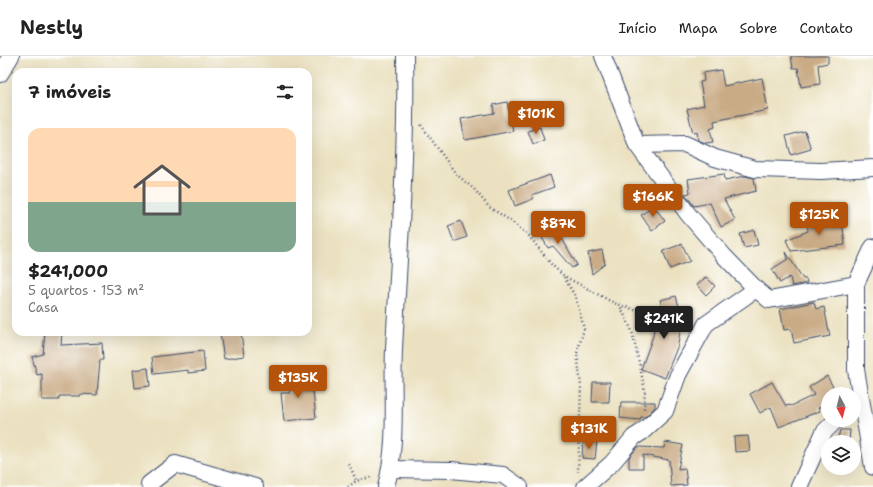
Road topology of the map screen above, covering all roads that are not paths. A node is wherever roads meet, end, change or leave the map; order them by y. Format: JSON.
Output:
{"nodes":[{"id":1,"x":12,"y":56,"type":"edge"},
{"id":2,"x":405,"y":56,"type":"edge"},
{"id":3,"x":603,"y":56,"type":"edge"},
{"id":4,"x":0,"y":74,"type":"edge"},
{"id":5,"x":637,"y":144,"type":"junction"},
{"id":6,"x":873,"y":168,"type":"edge"},
{"id":7,"x":873,"y":247,"type":"edge"},
{"id":8,"x":856,"y":284,"type":"junction"},
{"id":9,"x":756,"y":289,"type":"junction"},
{"id":10,"x":857,"y":387,"type":"edge"},
{"id":11,"x":861,"y":416,"type":"edge"},
{"id":12,"x":829,"y":427,"type":"edge"},
{"id":13,"x":873,"y":467,"type":"edge"},
{"id":14,"x":391,"y":469,"type":"junction"},
{"id":15,"x":582,"y":483,"type":"edge"},
{"id":16,"x":149,"y":484,"type":"dead end"},
{"id":17,"x":254,"y":487,"type":"edge"},
{"id":18,"x":386,"y":487,"type":"edge"},
{"id":19,"x":520,"y":487,"type":"edge"},
{"id":20,"x":799,"y":487,"type":"edge"}],
"edges":[{"from":1,"to":4,"type":"street"},
{"from":2,"to":14,"type":"street"},
{"from":3,"to":5,"type":"street"},
{"from":5,"to":6,"type":"street"},
{"from":5,"to":9,"type":"street"},
{"from":7,"to":8,"type":"street"},
{"from":8,"to":9,"type":"street"},
{"from":8,"to":10,"type":"street"},
{"from":9,"to":15,"type":"street"},
{"from":11,"to":13,"type":"street"},
{"from":12,"to":20,"type":"street"},
{"from":14,"to":18,"type":"street"},
{"from":14,"to":19,"type":"street"},
{"from":16,"to":17,"type":"street"}]}
